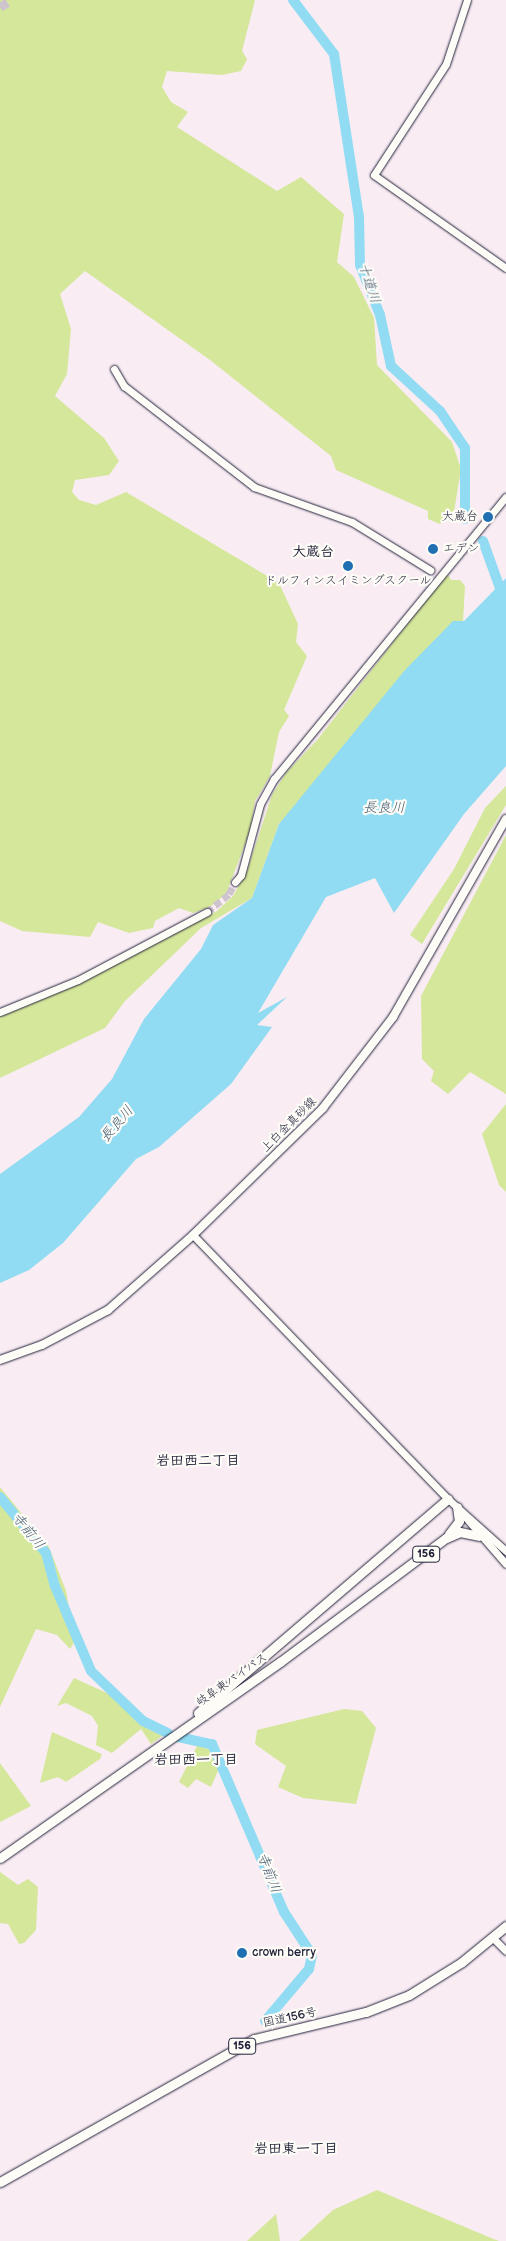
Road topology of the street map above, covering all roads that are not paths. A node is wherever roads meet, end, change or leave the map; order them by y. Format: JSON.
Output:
{"nodes":[{"id":1,"x":467,"y":0,"type":"edge"},
{"id":2,"x":506,"y":268,"type":"edge"},
{"id":3,"x":114,"y":369,"type":"dead end"},
{"id":4,"x":506,"y":497,"type":"edge"},
{"id":5,"x":430,"y":570,"type":"dead end"},
{"id":6,"x":506,"y":819,"type":"edge"},
{"id":7,"x":235,"y":882,"type":"tunnel mouth"},
{"id":8,"x":207,"y":912,"type":"tunnel mouth"},
{"id":9,"x":0,"y":1012,"type":"edge"},
{"id":10,"x":193,"y":1235,"type":"junction"},
{"id":11,"x":0,"y":1360,"type":"edge"},
{"id":12,"x":448,"y":1499,"type":"junction"},
{"id":13,"x":456,"y":1506,"type":"junction"},
{"id":14,"x":479,"y":1536,"type":"junction"},
{"id":15,"x":446,"y":1538,"type":"junction"},
{"id":16,"x":506,"y":1551,"type":"edge"},
{"id":17,"x":506,"y":1564,"type":"edge"},
{"id":18,"x":0,"y":1852,"type":"edge"},
{"id":19,"x":0,"y":1858,"type":"edge"},
{"id":20,"x":506,"y":1926,"type":"edge"},
{"id":21,"x":493,"y":1938,"type":"junction"},
{"id":22,"x":506,"y":1951,"type":"edge"},
{"id":23,"x":0,"y":2182,"type":"edge"}],
"edges":[{"from":1,"to":2,"type":"street"},
{"from":3,"to":5,"type":"street"},
{"from":4,"to":7,"type":"street"},
{"from":6,"to":10,"type":"main road","name":"上白金真砂線"},
{"from":8,"to":9,"type":"street"},
{"from":10,"to":11,"type":"main road","name":"上白金真砂線"},
{"from":10,"to":12,"type":"street"},
{"from":12,"to":13,"type":"street"},
{"from":12,"to":18,"type":"highway","name":"岐阜東バイパス","number":"156"},
{"from":13,"to":14,"type":"street"},
{"from":13,"to":15,"type":"highway"},
{"from":13,"to":16,"type":"street"},
{"from":14,"to":15,"type":"highway","name":"岐阜東バイパス","number":"156"},
{"from":14,"to":17,"type":"street"},
{"from":15,"to":19,"type":"highway","name":"岐阜東バイパス","number":"156"},
{"from":20,"to":21,"type":"highway","name":"国道156号","number":"156"},
{"from":21,"to":22,"type":"street"},
{"from":21,"to":23,"type":"highway","name":"国道156号","number":"156"}]}
